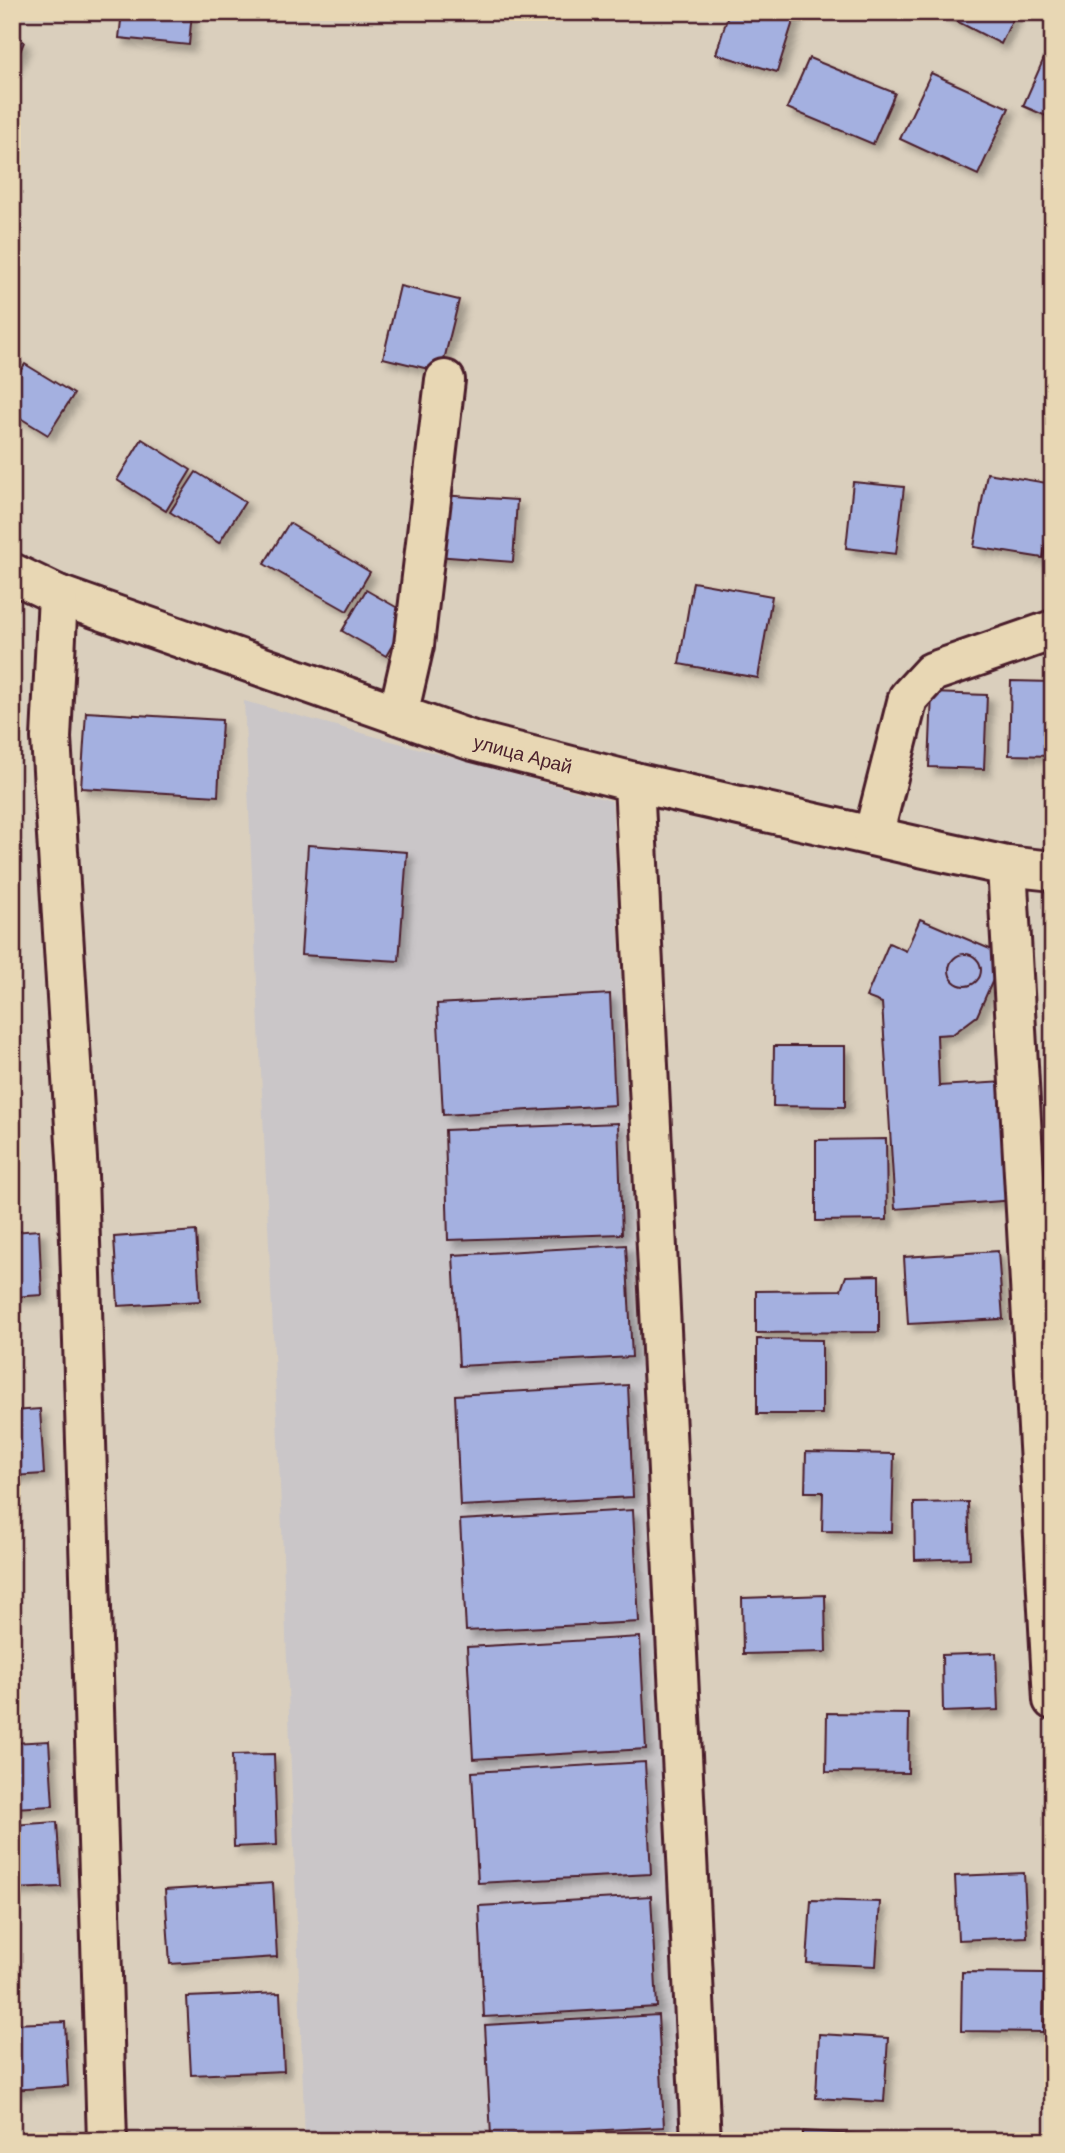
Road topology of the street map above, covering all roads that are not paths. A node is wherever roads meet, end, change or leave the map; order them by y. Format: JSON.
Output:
{"nodes":[{"id":1,"x":445,"y":380,"type":"dead end"},
{"id":2,"x":12,"y":573,"type":"edge"},
{"id":3,"x":58,"y":595,"type":"junction"},
{"id":4,"x":1053,"y":630,"type":"edge"},
{"id":5,"x":398,"y":715,"type":"junction"},
{"id":6,"x":634,"y":782,"type":"junction"},
{"id":7,"x":873,"y":836,"type":"junction"},
{"id":8,"x":1007,"y":866,"type":"junction"},
{"id":9,"x":1053,"y":871,"type":"edge"},
{"id":10,"x":1053,"y":1700,"type":"edge"},
{"id":11,"x":107,"y":2141,"type":"edge"},
{"id":12,"x":701,"y":2141,"type":"edge"}],
"edges":[{"from":1,"to":5,"type":"street"},
{"from":2,"to":3,"type":"street","name":"улица Арай"},
{"from":3,"to":5,"type":"street","name":"улица Арай"},
{"from":3,"to":11,"type":"street"},
{"from":4,"to":7,"type":"street"},
{"from":5,"to":6,"type":"street","name":"улица Арай"},
{"from":6,"to":7,"type":"street","name":"улица Арай"},
{"from":6,"to":12,"type":"street"},
{"from":7,"to":8,"type":"street","name":"улица Арай"},
{"from":8,"to":9,"type":"street","name":"улица Арай"},
{"from":8,"to":10,"type":"street"}]}
